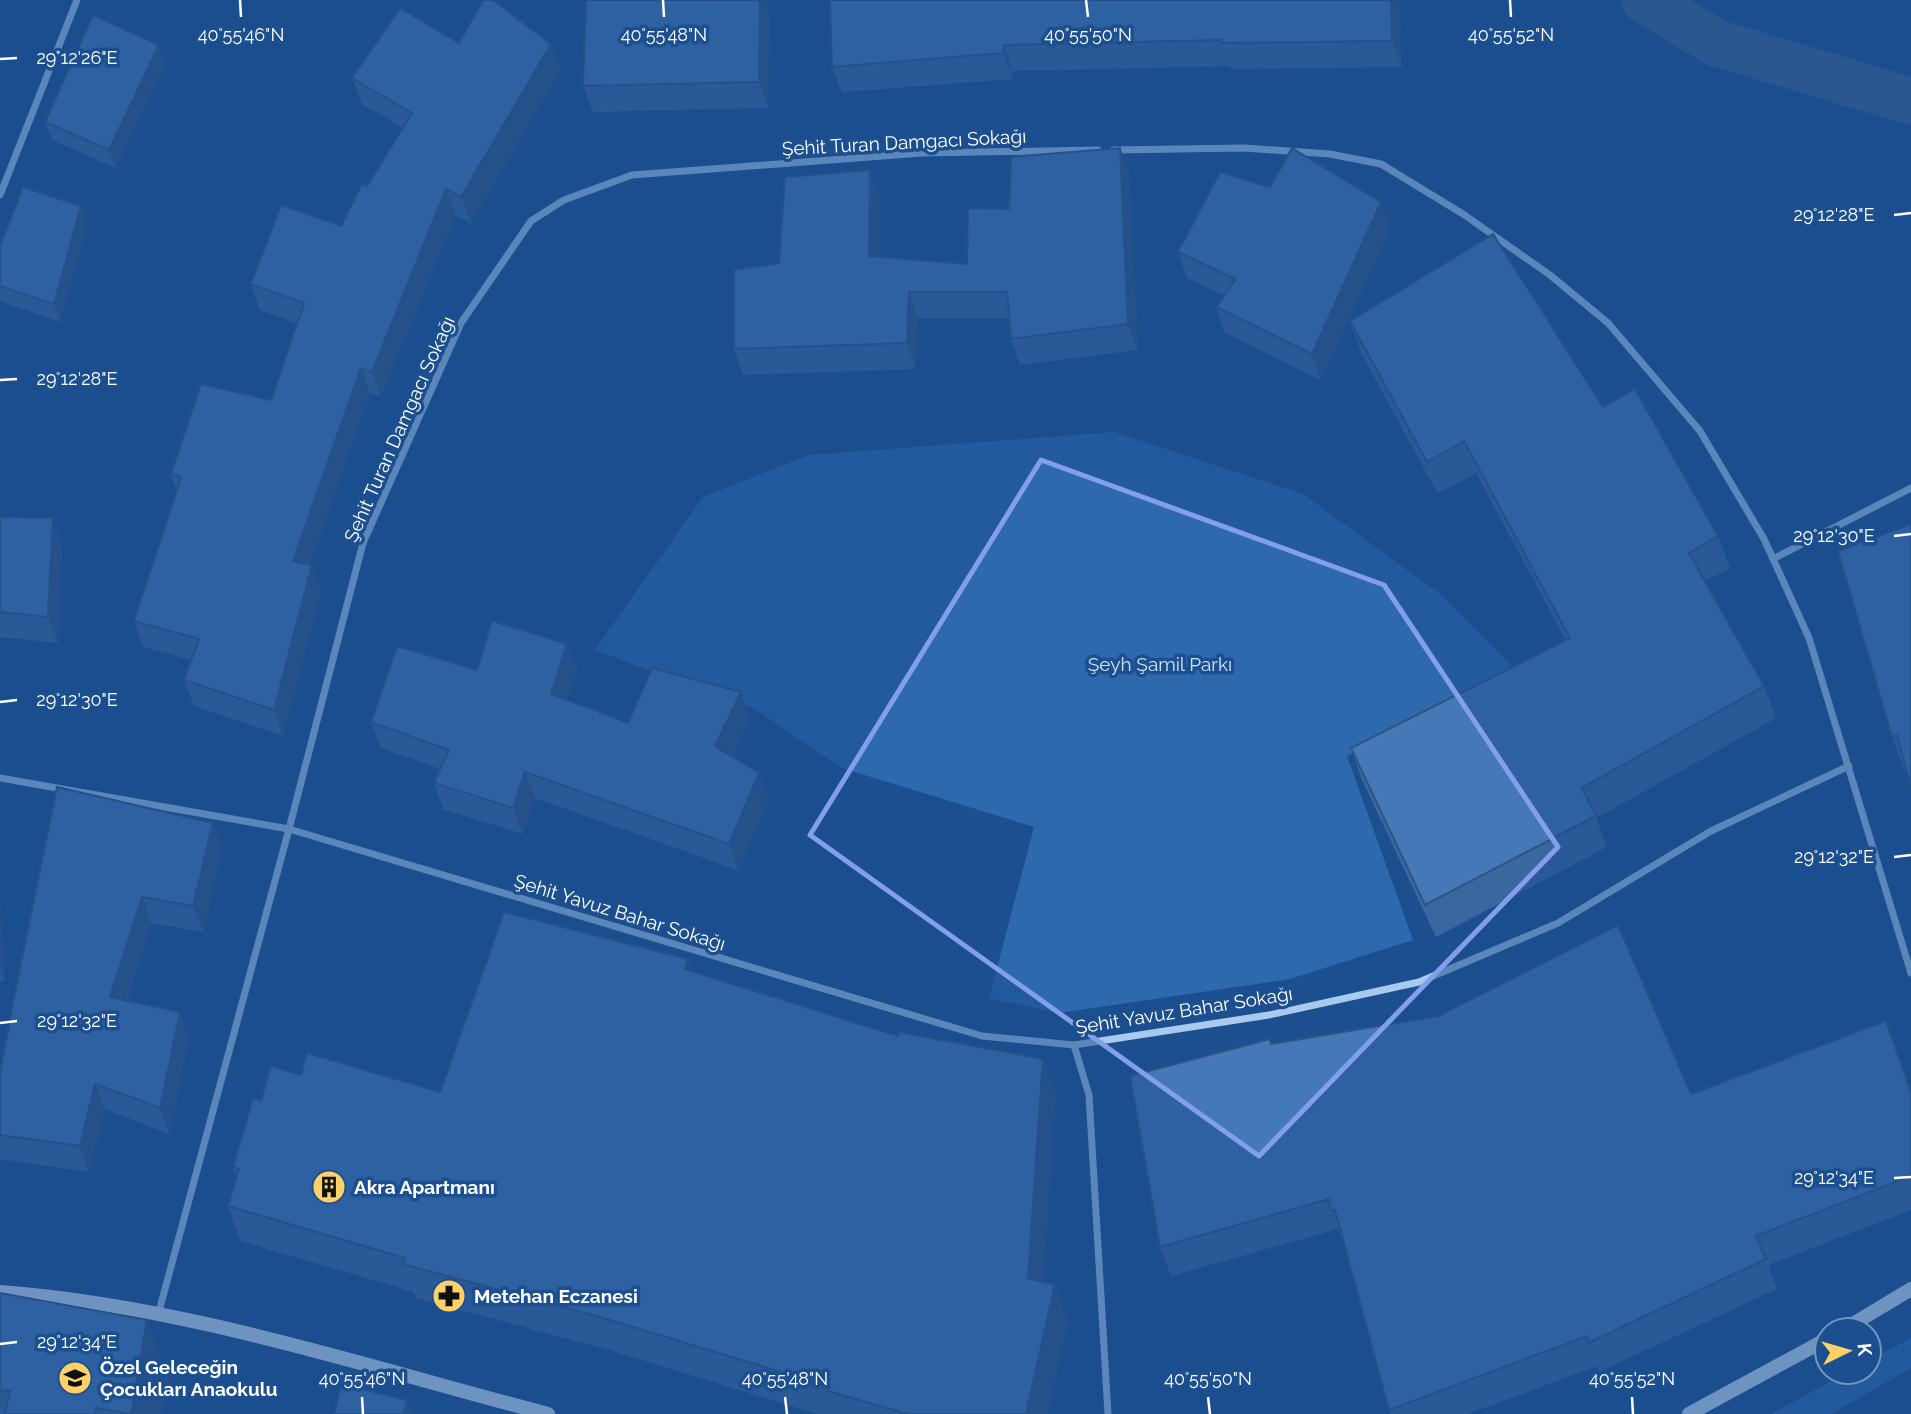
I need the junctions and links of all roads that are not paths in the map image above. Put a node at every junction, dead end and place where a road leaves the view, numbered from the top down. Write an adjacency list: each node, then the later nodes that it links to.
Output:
1 (77, 0): 2 (street)
2 (0, 195)
3 (1911, 488): 4 (street)
4 (1773, 559): 5 (street, Şehit Turan Damgacı Sokağı); 7 (street, Şehit Turan Damgacı Sokağı)
5 (1849, 766): 8 (street, Şehit Turan Damgacı Sokağı); 9 (street, Şehit Yavuz Bahar Sokağı)
6 (0, 778): 7 (street, Şehit Yavuz Bahar Sokağı)
7 (289, 829): 9 (street, Şehit Yavuz Bahar Sokağı); 12 (street)
8 (1911, 973)
9 (1074, 1045): 16 (street)
10 (1911, 1289): 13 (street)
11 (0, 1293): 12 (street)
12 (158, 1315): 15 (street)
13 (1866, 1316)
14 (1813, 1347): 17 (street)
15 (548, 1414)
16 (1108, 1414)
17 (1689, 1414)

